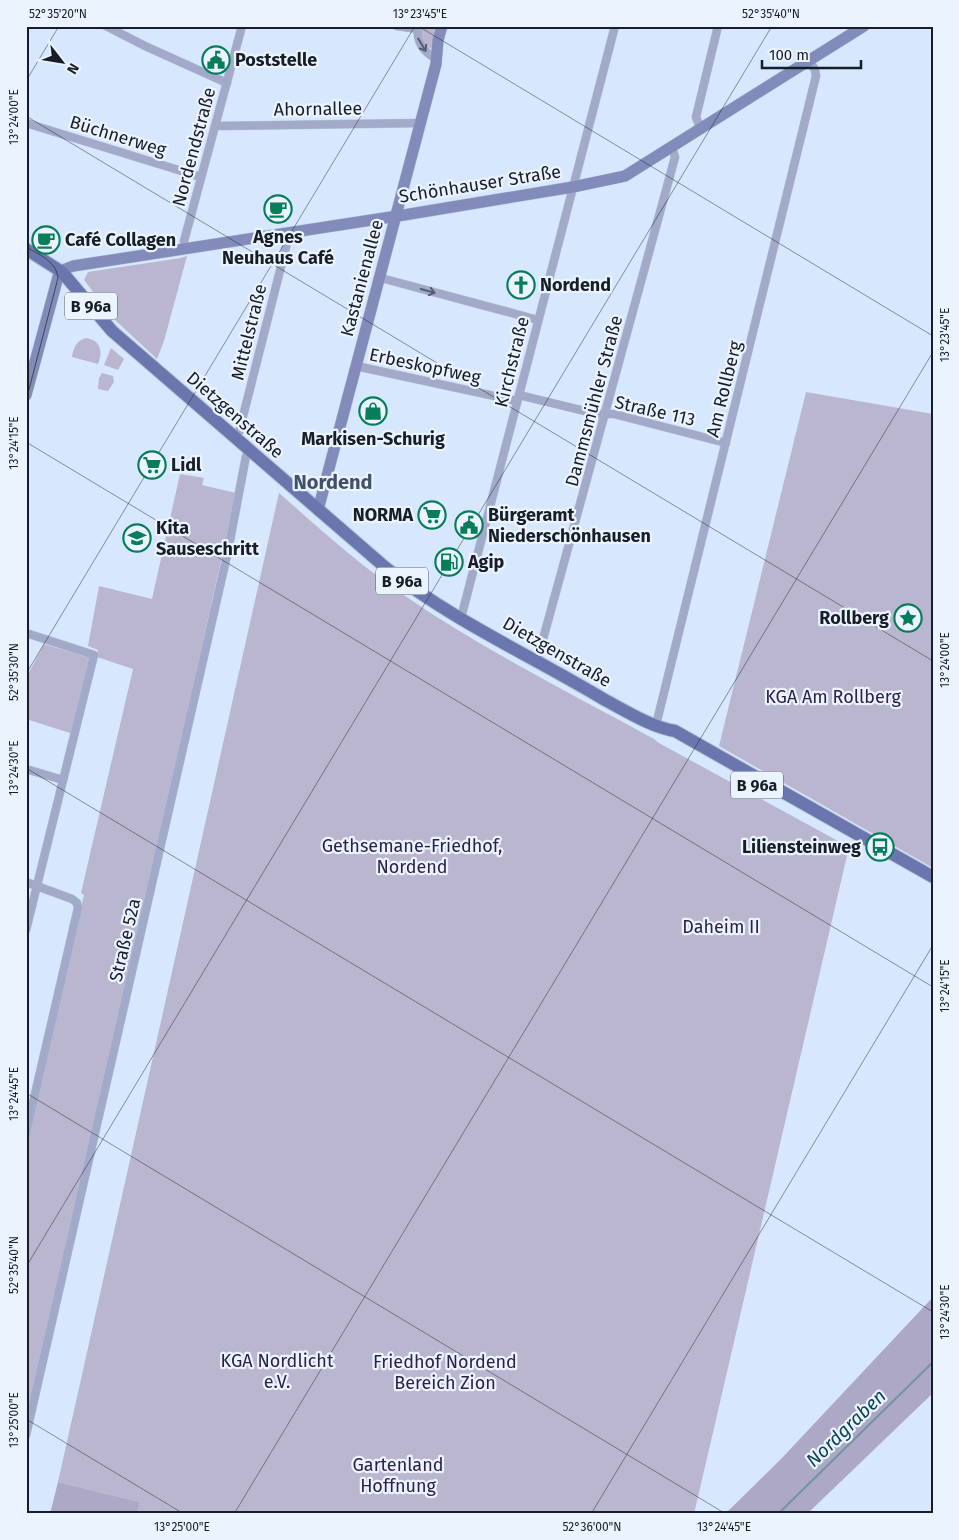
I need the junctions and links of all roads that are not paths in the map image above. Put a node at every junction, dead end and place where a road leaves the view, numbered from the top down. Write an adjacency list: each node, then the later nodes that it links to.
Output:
1 (106, 26): 11 (street)
2 (242, 26): 11 (street, Nordendstraße)
3 (397, 26): 8 (street)
4 (442, 26): 9 (street, Kastanienallee)
5 (615, 26): 18 (street, Kirchstraße)
6 (718, 26): 15 (street)
7 (864, 26): 10 (street, Schönhauser Straße)
8 (418, 28): 9 (street, one-way to 9)
9 (437, 59): 13 (street, Kastanienallee)
10 (809, 60): 15 (street, Schönhauser Straße); 31 (street, Am Rollberg)
11 (227, 82): 14 (street, Nordendstraße)
12 (26, 123): 17 (street, Büchnerweg)
13 (421, 123): 14 (street, Ahornallee); 19 (street, Kastanienallee)
14 (215, 126): 17 (street, Nordendstraße)
15 (701, 130): 16 (street, Schönhauser Straße)
16 (672, 148): 18 (street, Schönhauser Straße); 29 (street, Dammsmühler Straße)
17 (201, 177): 21 (street, Nordendstraße)
18 (573, 187): 19 (street, Schönhauser Straße); 25 (street, Kirchstraße)
19 (396, 216): 20 (street, Schönhauser Straße); 24 (street, Kastanienallee)
20 (288, 232): 21 (street, Schönhauser Straße); 30 (street, Mittelstraße)
21 (185, 248): 23 (street, Schönhauser Straße)
22 (26, 249): 23 (main road, Dietzgenstraße / B 96a)
23 (62, 272): 27 (street); 30 (main road, Dietzgenstraße / B 96a)
24 (381, 278): 25 (street, one-way to 25); 26 (street, Kastanienallee)
25 (538, 320): 28 (street, Kirchstraße)
26 (356, 366): 28 (street, Erbeskopfweg); 33 (street, Kastanienallee)
27 (27, 388)
28 (518, 398): 29 (street, Straße 113); 34 (street, Kirchstraße)
29 (606, 414): 31 (street, Straße 113); 36 (street, Dammsmühler Straße)
30 (235, 437): 32 (main road, Dietzgenstraße / B 96a)
31 (726, 443): 37 (street, Am Rollberg)
32 (250, 451): 33 (main road, Dietzgenstraße / B 96a); 47 (street, Straße 52a)
33 (318, 510): 34 (main road, Dietzgenstraße / B 96a)
34 (461, 618): 36 (main road, Dietzgenstraße / B 96a)
35 (26, 633): 39 (street)
36 (537, 661): 37 (main road, Dietzgenstraße / B 96a)
37 (661, 727): 40 (main road, Dietzgenstraße / B 96a)
38 (26, 769): 39 (street)
39 (63, 780): 43 (street)
40 (851, 835): 41 (main road, Dietzgenstraße / B 96a); 44 (main road, Dietzgenstraße / B 96a)
41 (933, 877)
42 (26, 882): 43 (street)
43 (36, 885): 45 (street); 46 (street)
44 (933, 886)
45 (26, 930)
46 (26, 1133)
47 (26, 1435)

